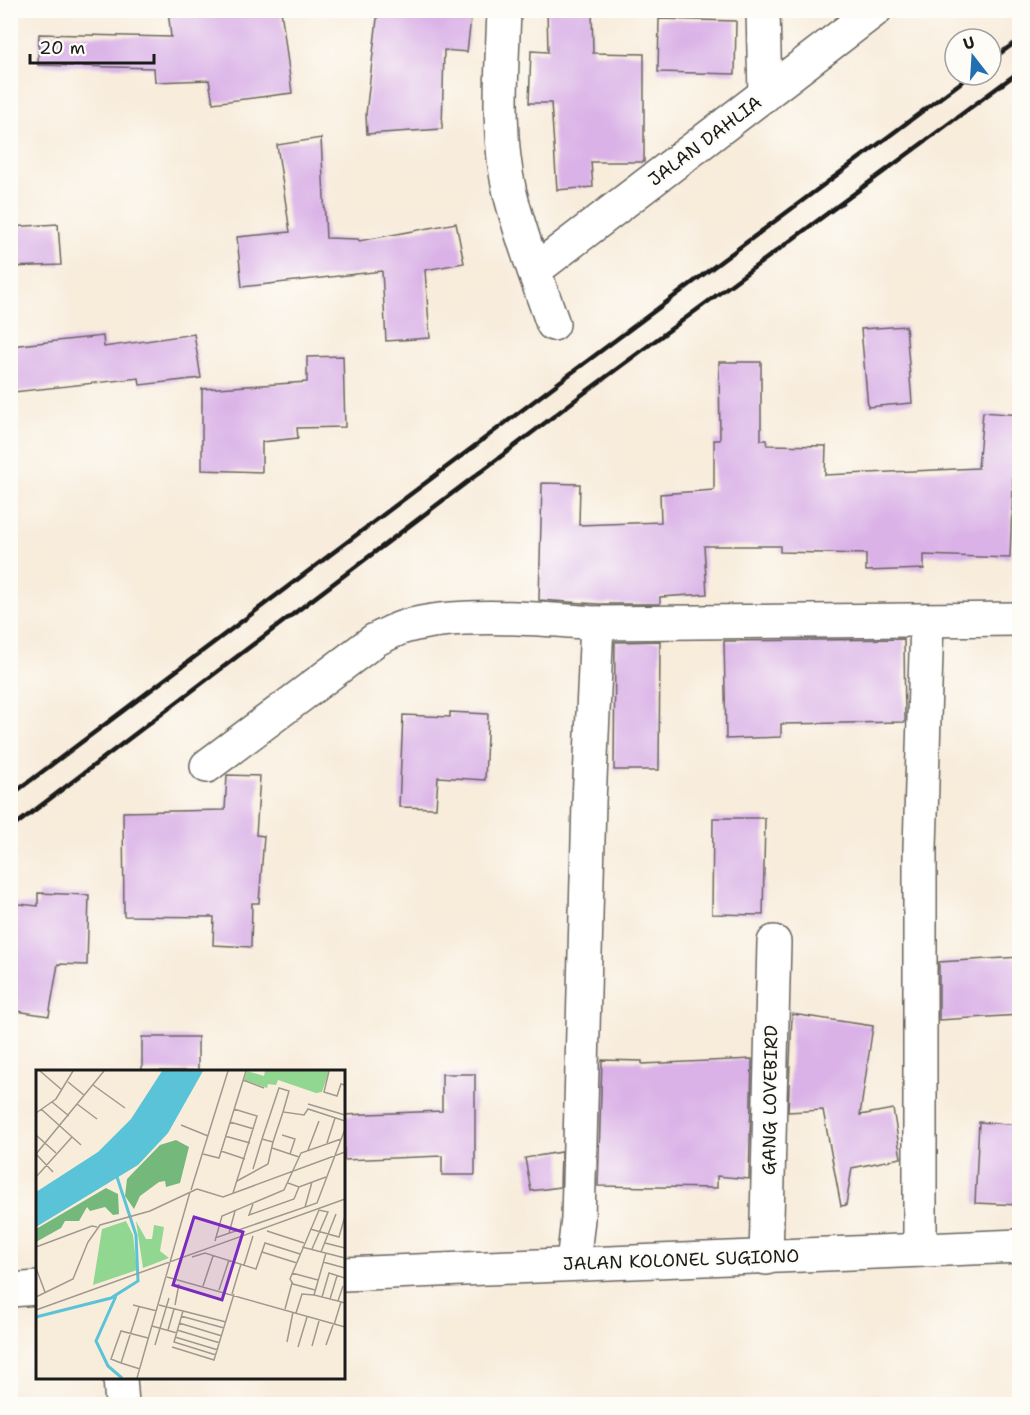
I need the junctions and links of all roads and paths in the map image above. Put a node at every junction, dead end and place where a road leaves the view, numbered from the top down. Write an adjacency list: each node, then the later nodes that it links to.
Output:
1 (504, 10): 5 (street)
2 (763, 10): 4 (street)
3 (875, 10): 4 (street, JALAN DAHLIA)
4 (765, 95): 5 (street, JALAN DAHLIA)
5 (535, 270): 6 (street)
6 (553, 324)
7 (1020, 619): 8 (street)
8 (927, 621): 9 (street); 13 (street)
9 (597, 623): 10 (street); 15 (street)
10 (207, 766)
11 (774, 942): 14 (street, GANG LOVEBIRD)
12 (1020, 1246): 13 (street, JALAN KOLONEL SUGIONO)
13 (920, 1250): 14 (street, JALAN KOLONEL SUGIONO)
14 (766, 1258): 15 (street, JALAN KOLONEL SUGIONO)
15 (573, 1263): 16 (street, JALAN KOLONEL SUGIONO)
16 (345, 1274)
17 (36, 1288): 18 (street)
18 (10, 1290)
19 (120, 1379): 20 (street)
20 (122, 1404)

